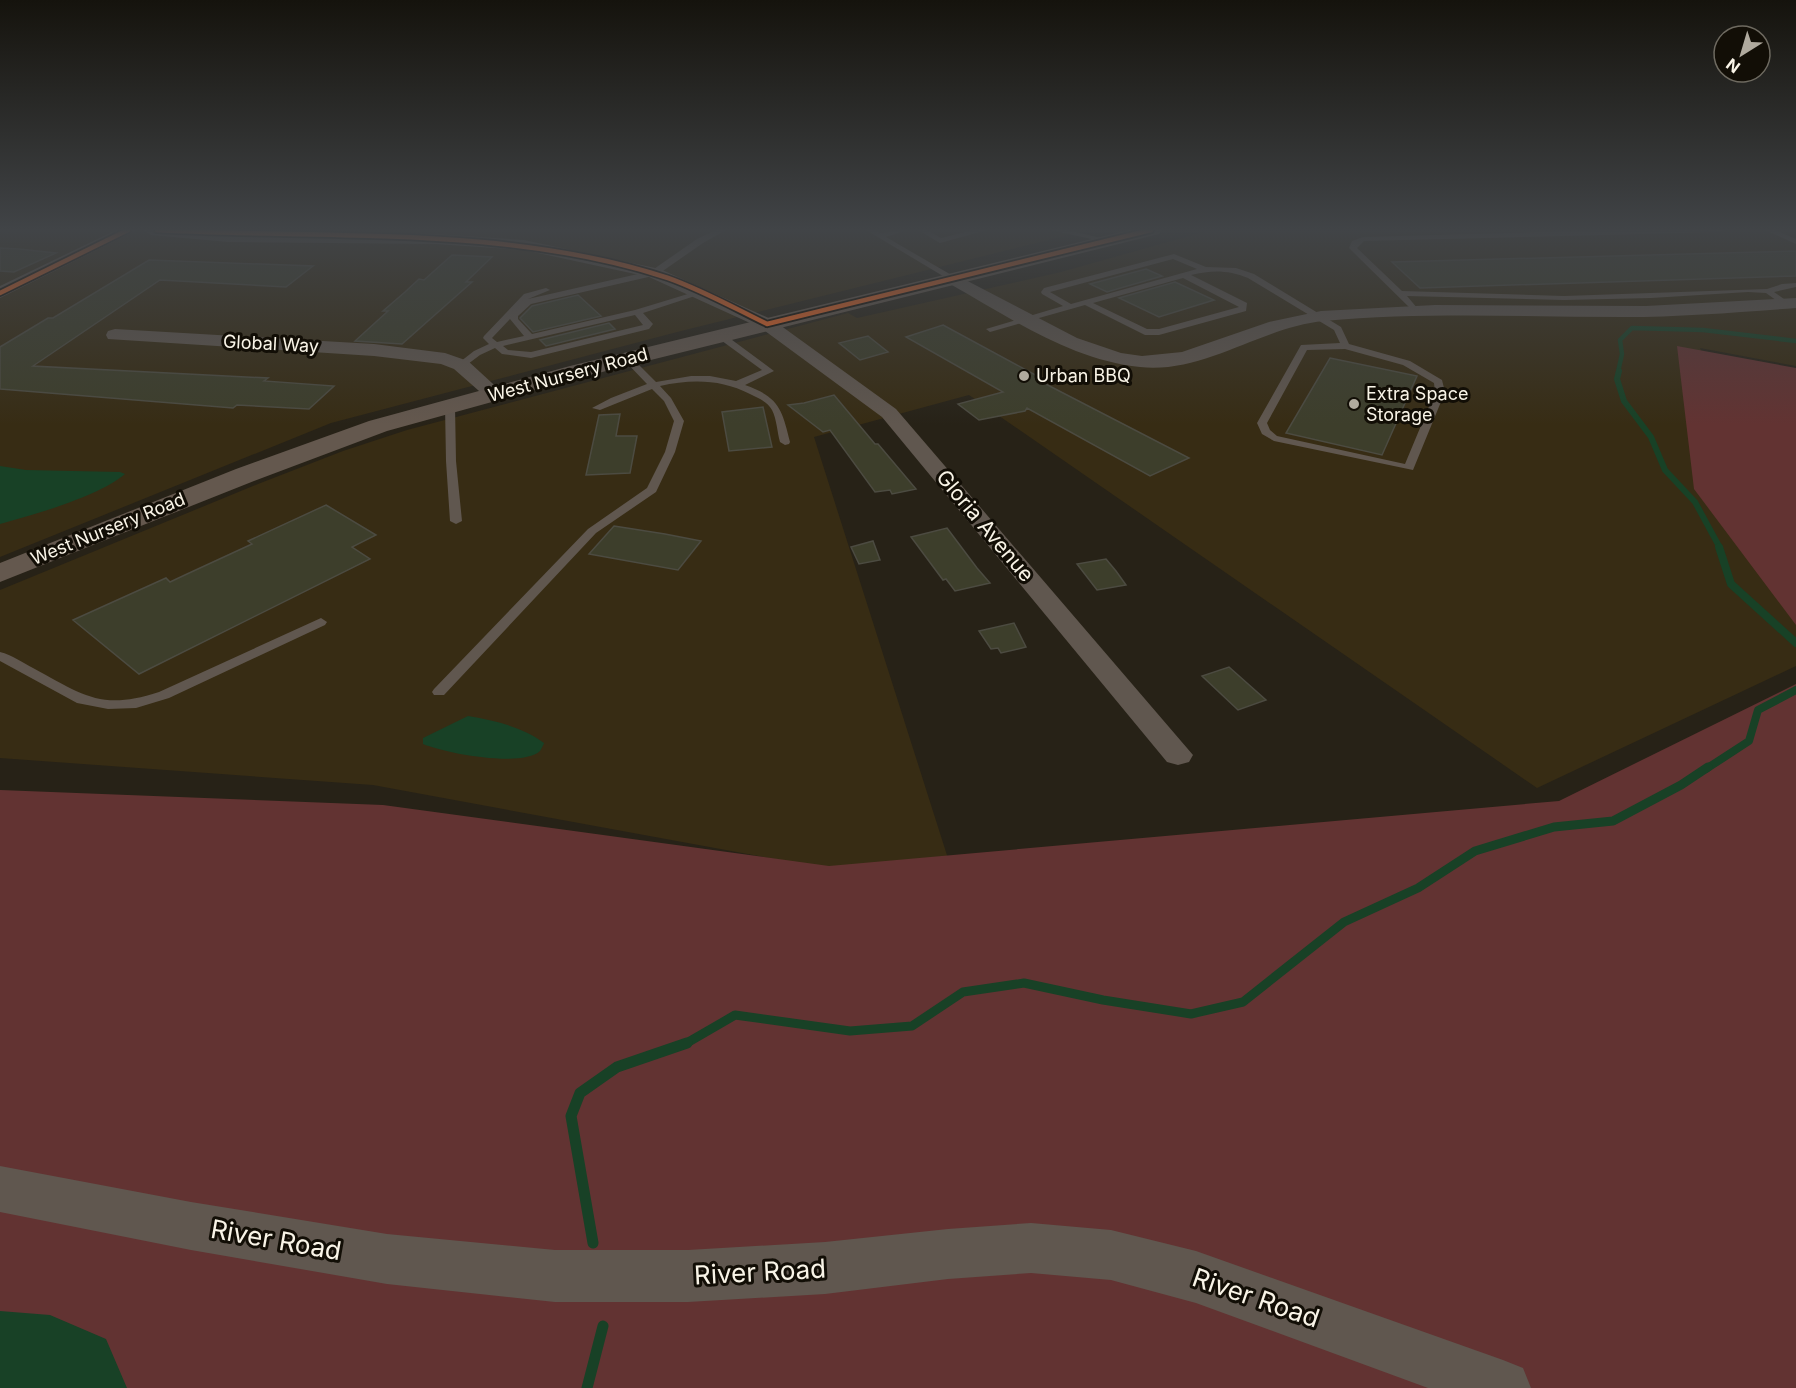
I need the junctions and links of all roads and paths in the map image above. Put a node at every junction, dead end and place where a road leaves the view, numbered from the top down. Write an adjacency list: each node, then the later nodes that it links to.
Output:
1 (531, 295): 27 (lane)
2 (553, 295): 26 (lane)
3 (690, 295): 19 (lane)
4 (704, 295): 22 (street, Gloria Avenue)
5 (893, 295): 22 (main road, West Nursery Road)
6 (984, 295): 21 (street)
7 (1050, 295): 17 (lane)
8 (1110, 295): 15 (lane)
9 (1224, 295): 15 (lane)
10 (1282, 295): 20 (lane)
11 (1402, 295): 18 (lane)
12 (1458, 295): 13 (lane)
13 (1671, 295)
14 (1775, 295): 16 (lane)
15 (1085, 302): 17 (lane)
16 (1791, 304): 18 (street)
17 (1069, 306): 21 (lane)
18 (1414, 309): 20 (street)
19 (637, 312): 26 (lane); 27 (lane)
20 (1317, 316): 21 (street); 28 (lane)
21 (1027, 318): 23 (lane)
22 (767, 324): 25 (main road, West Nursery Road); 43 (street, Gloria Avenue)
23 (990, 329)
24 (115, 335): 29 (street, Global Way)
25 (721, 336): 30 (main road, West Nursery Road); 32 (lane)
26 (530, 337): 27 (lane)
27 (495, 345): 31 (lane)
28 (1345, 345): 28 (lane)
29 (427, 357): 31 (street, Global Way); 35 (street)
30 (628, 359): 33 (lane); 34 (main road, West Nursery Road)
31 (462, 365): 34 (street, Global Way)
32 (738, 384): 33 (lane); 37 (lane)
33 (654, 385): 36 (lane); 42 (lane)
34 (494, 394): 35 (main road, West Nursery Road)
35 (460, 403): 38 (lane); 39 (main road, West Nursery Road)
36 (597, 408)
37 (785, 442)
38 (456, 521)
39 (0, 573)
40 (321, 622): 41 (lane)
41 (0, 656)
42 (439, 692)
43 (1178, 755)
44 (0, 1189): 45 (street, River Road)
45 (1503, 1388)

